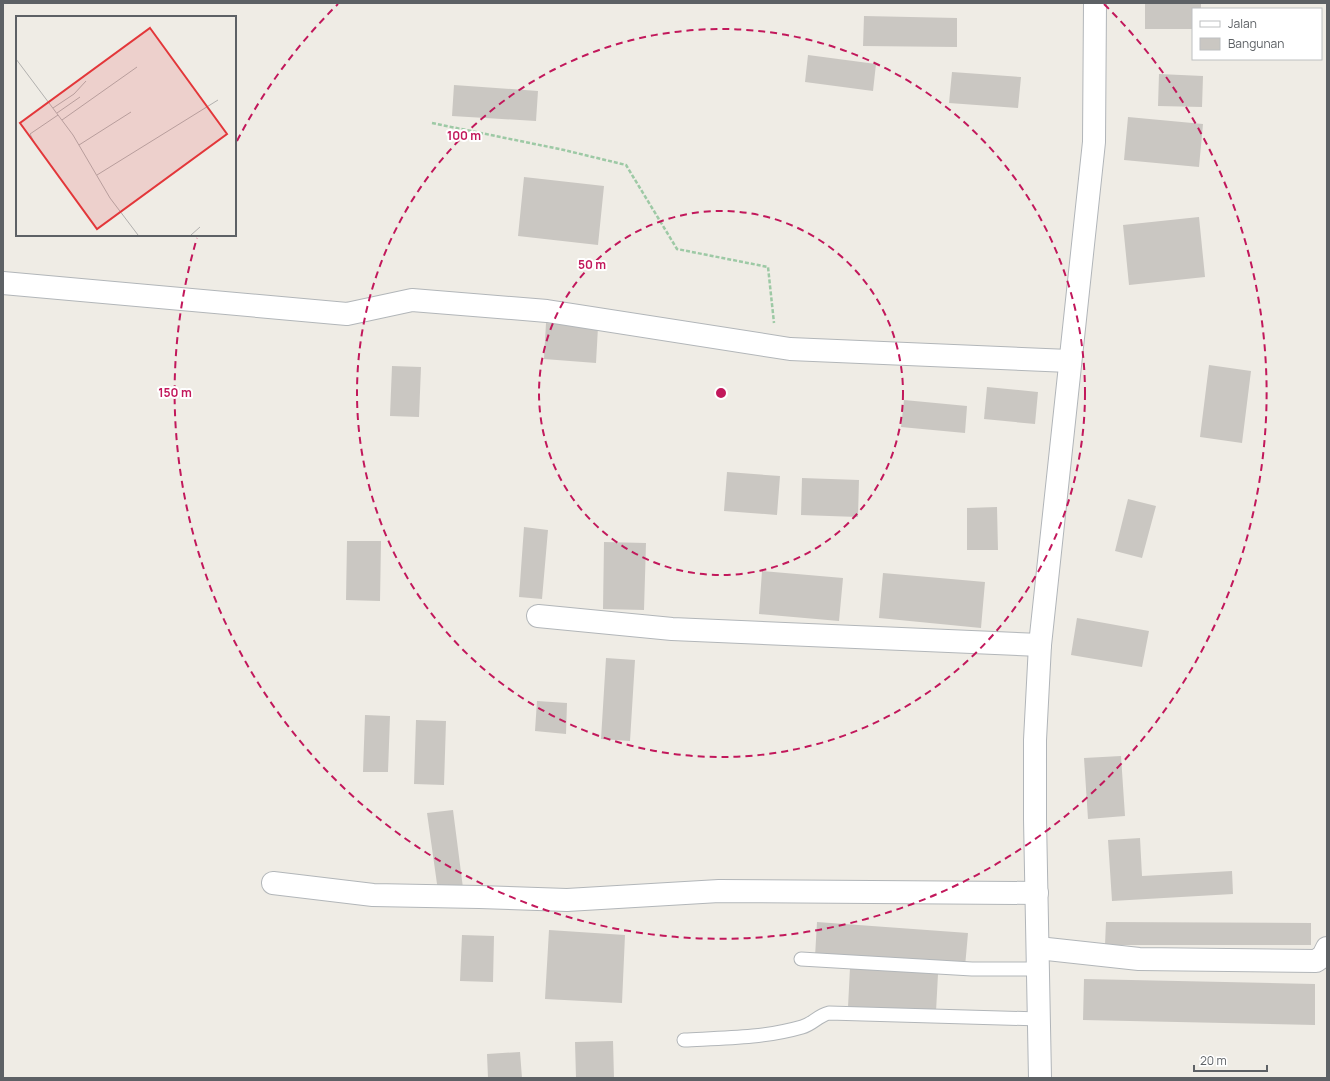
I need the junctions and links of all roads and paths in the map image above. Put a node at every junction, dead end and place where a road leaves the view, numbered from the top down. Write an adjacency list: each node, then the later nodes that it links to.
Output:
1 (1095, 3): 5 (street)
2 (432, 123): 4 (path)
3 (3, 283): 4 (street)
4 (790, 349): 5 (street)
5 (1069, 361): 7 (street)
6 (538, 616): 7 (street)
7 (1040, 645): 9 (street)
8 (273, 883): 9 (street)
9 (1037, 893): 11 (street)
10 (1327, 948): 11 (street)
11 (1038, 958): 12 (lane); 13 (street)
12 (801, 959)
13 (1039, 1019): 14 (lane); 15 (street)
14 (684, 1040)
15 (1040, 1078)

